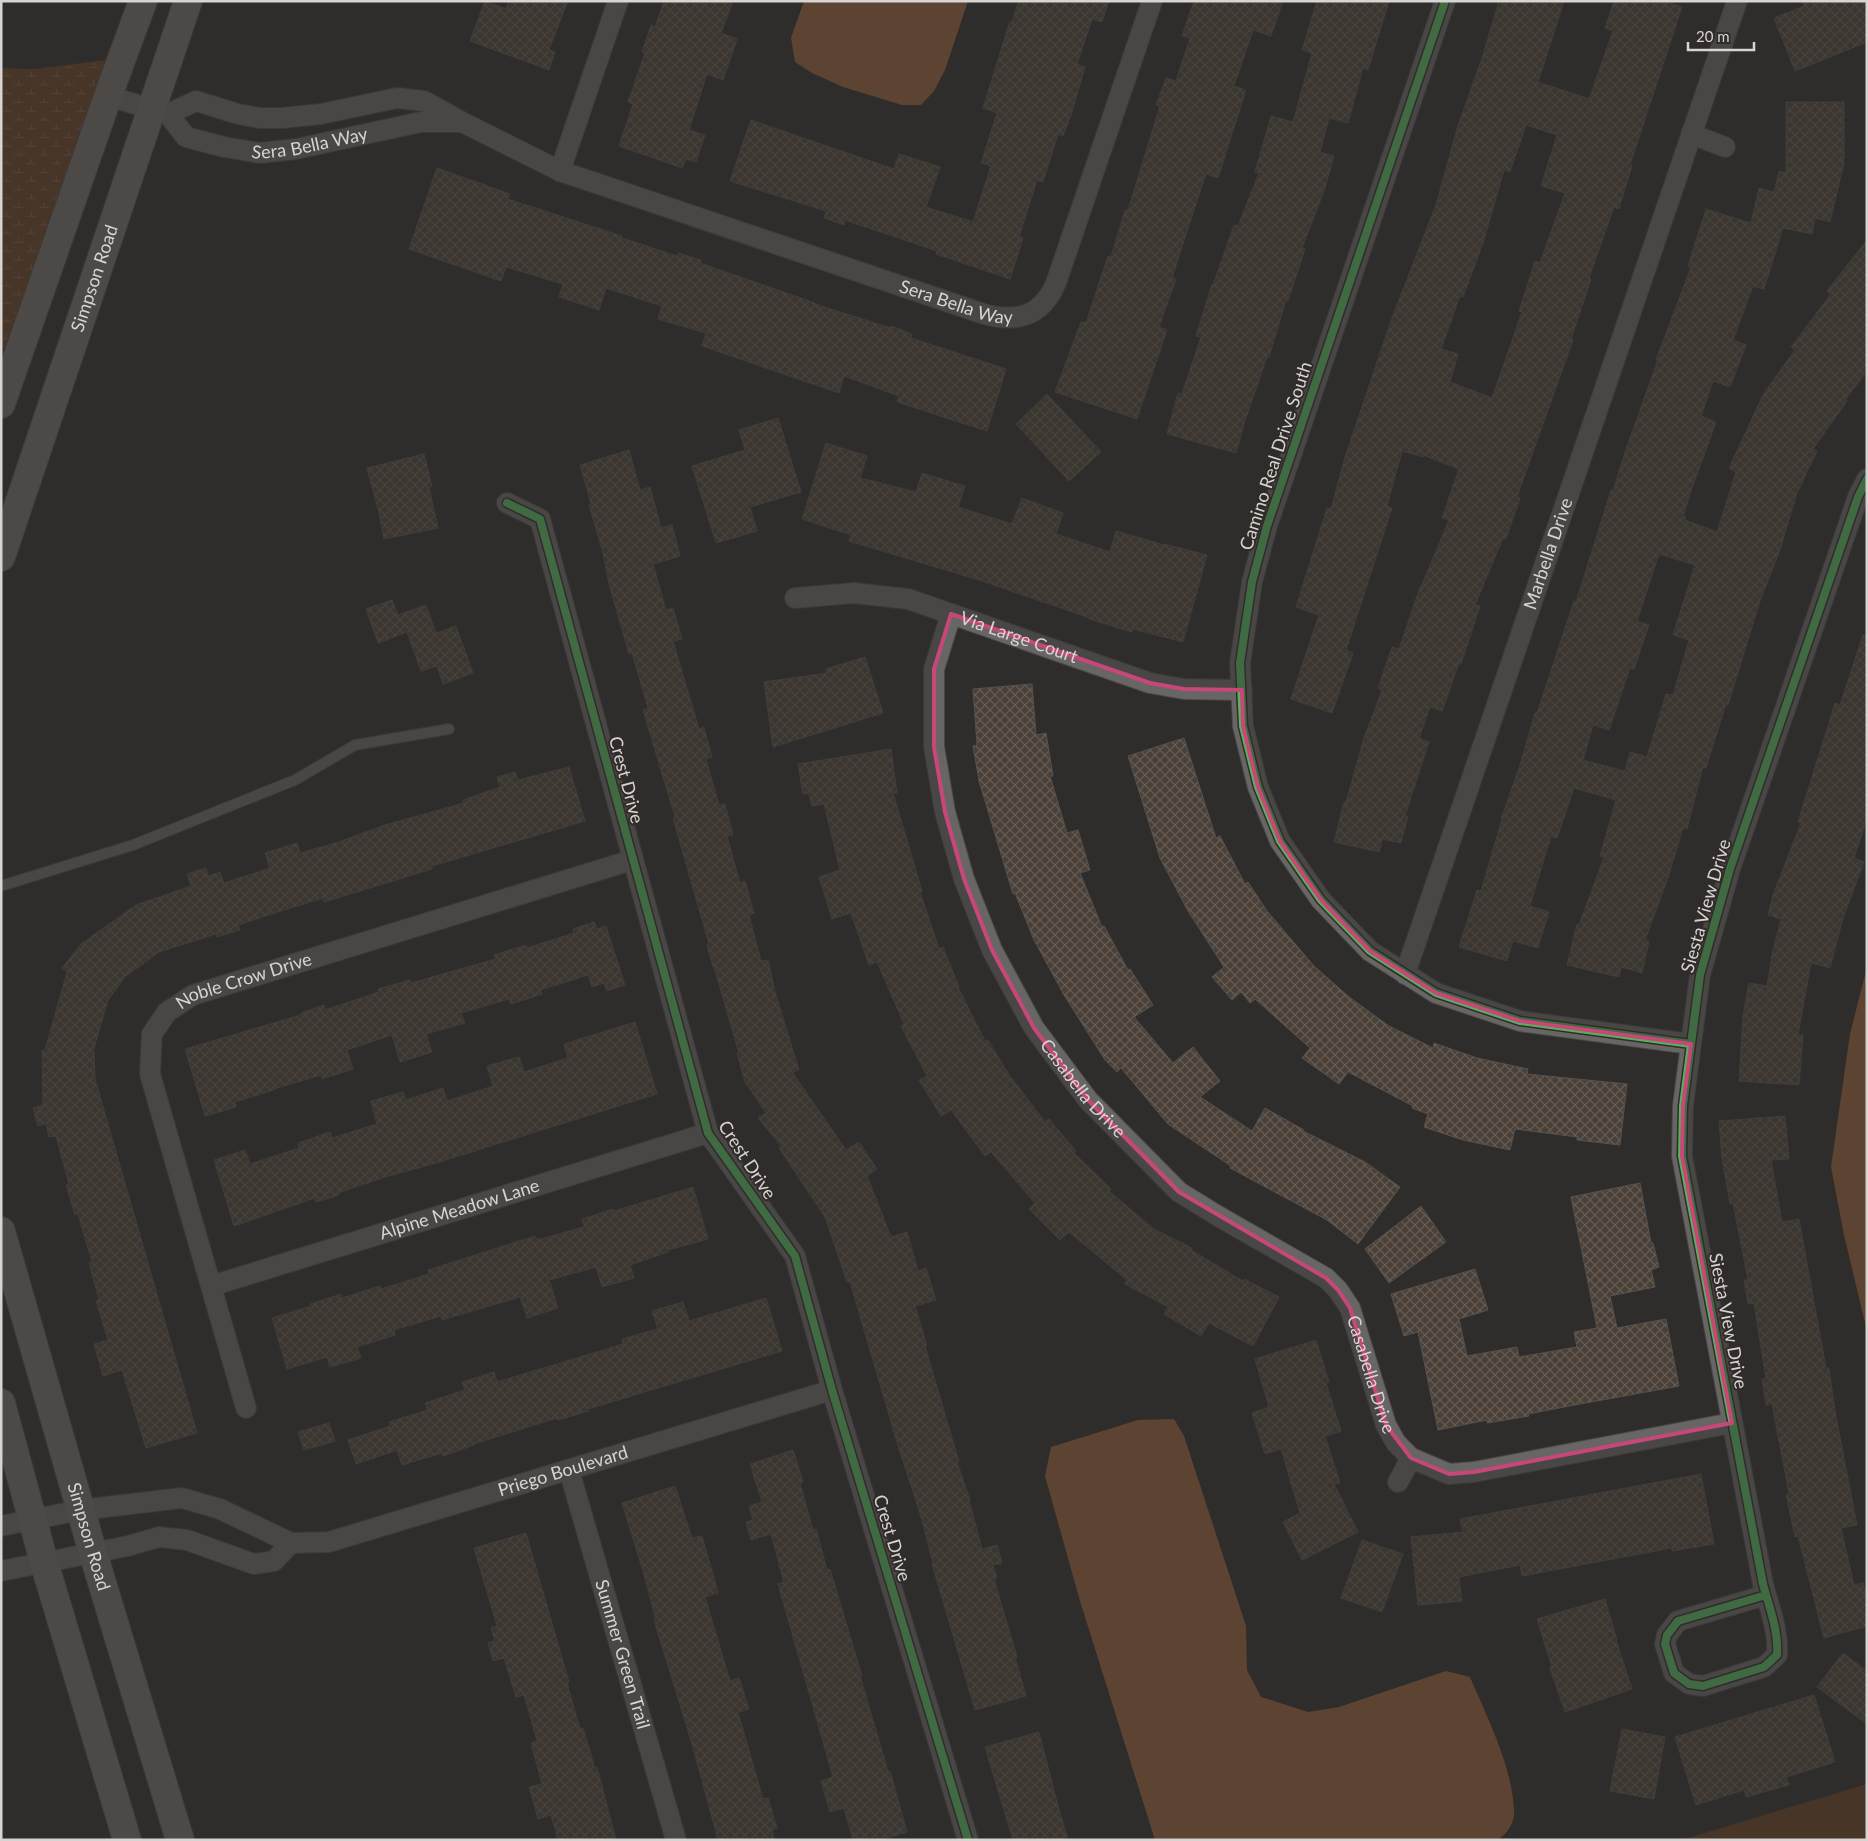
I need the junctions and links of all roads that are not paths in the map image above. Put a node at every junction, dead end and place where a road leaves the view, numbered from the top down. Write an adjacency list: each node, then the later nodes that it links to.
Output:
1 (143, 1): 7 (main road)
2 (188, 1): 8 (main road, Simpson Road)
3 (618, 1): 12 (street)
4 (1152, 1): 12 (street, Sera Bella Way)
5 (1445, 1): 19 (street, Camino Real Drive South)
6 (1737, 1): 10 (street, Marbella Drive)
7 (108, 96): 8 (street); 13 (main road)
8 (160, 111): 9 (street, Sera Bella Way); 9 (street, Sera Bella Way); 16 (main road, Simpson Road)
9 (462, 122): 12 (street, Sera Bella Way)
10 (1692, 134): 11 (street); 23 (street, Marbella Drive)
11 (1725, 146)
12 (560, 171)
13 (1, 404)
14 (1867, 479): 24 (street, Siesta View Drive)
15 (508, 503): 21 (street, Crest Drive)
16 (1, 557)
17 (795, 598): 18 (street, Via Large Court)
18 (951, 614): 19 (street, Via Large Court); 32 (street, Casabella Drive)
19 (1242, 690): 23 (street, Camino Real Drive South)
20 (449, 728): 22 (lane)
21 (632, 860): 25 (street, Crest Drive); 27 (street, Noble Crow Drive)
22 (1, 886)
23 (1406, 974): 24 (street, Camino Real Drive South)
24 (1691, 1044): 31 (street, Siesta View Drive)
25 (708, 1133): 27 (street, Alpine Meadow Lane); 28 (street, Crest Drive)
26 (1, 1231): 35 (main road, Simpson Road)
27 (211, 1286): 30 (street, Noble Crow Drive)
28 (832, 1390): 33 (street, Priego Boulevard); 46 (street, Crest Drive)
29 (1, 1402): 36 (main road)
30 (246, 1408)
31 (1732, 1423): 32 (street, Casabella Drive); 42 (street, Siesta View Drive)
32 (1411, 1458): 34 (street)
33 (569, 1470): 38 (street, Priego Boulevard); 45 (street, Summer Green Trail)
34 (1398, 1482)
35 (80, 1510): 36 (street, Priego Boulevard); 38 (street, Priego Boulevard); 39 (main road, Simpson Road)
36 (32, 1520): 37 (street, Priego Boulevard); 40 (main road)
37 (1, 1526)
38 (291, 1543): 39 (street)
39 (93, 1553): 40 (street); 44 (main road, Simpson Road)
40 (44, 1562): 41 (street); 43 (main road)
41 (1, 1571)
42 (1766, 1594): 42 (street, Siesta View Drive)
43 (127, 1840)
44 (180, 1840)
45 (676, 1840)
46 (968, 1840)

